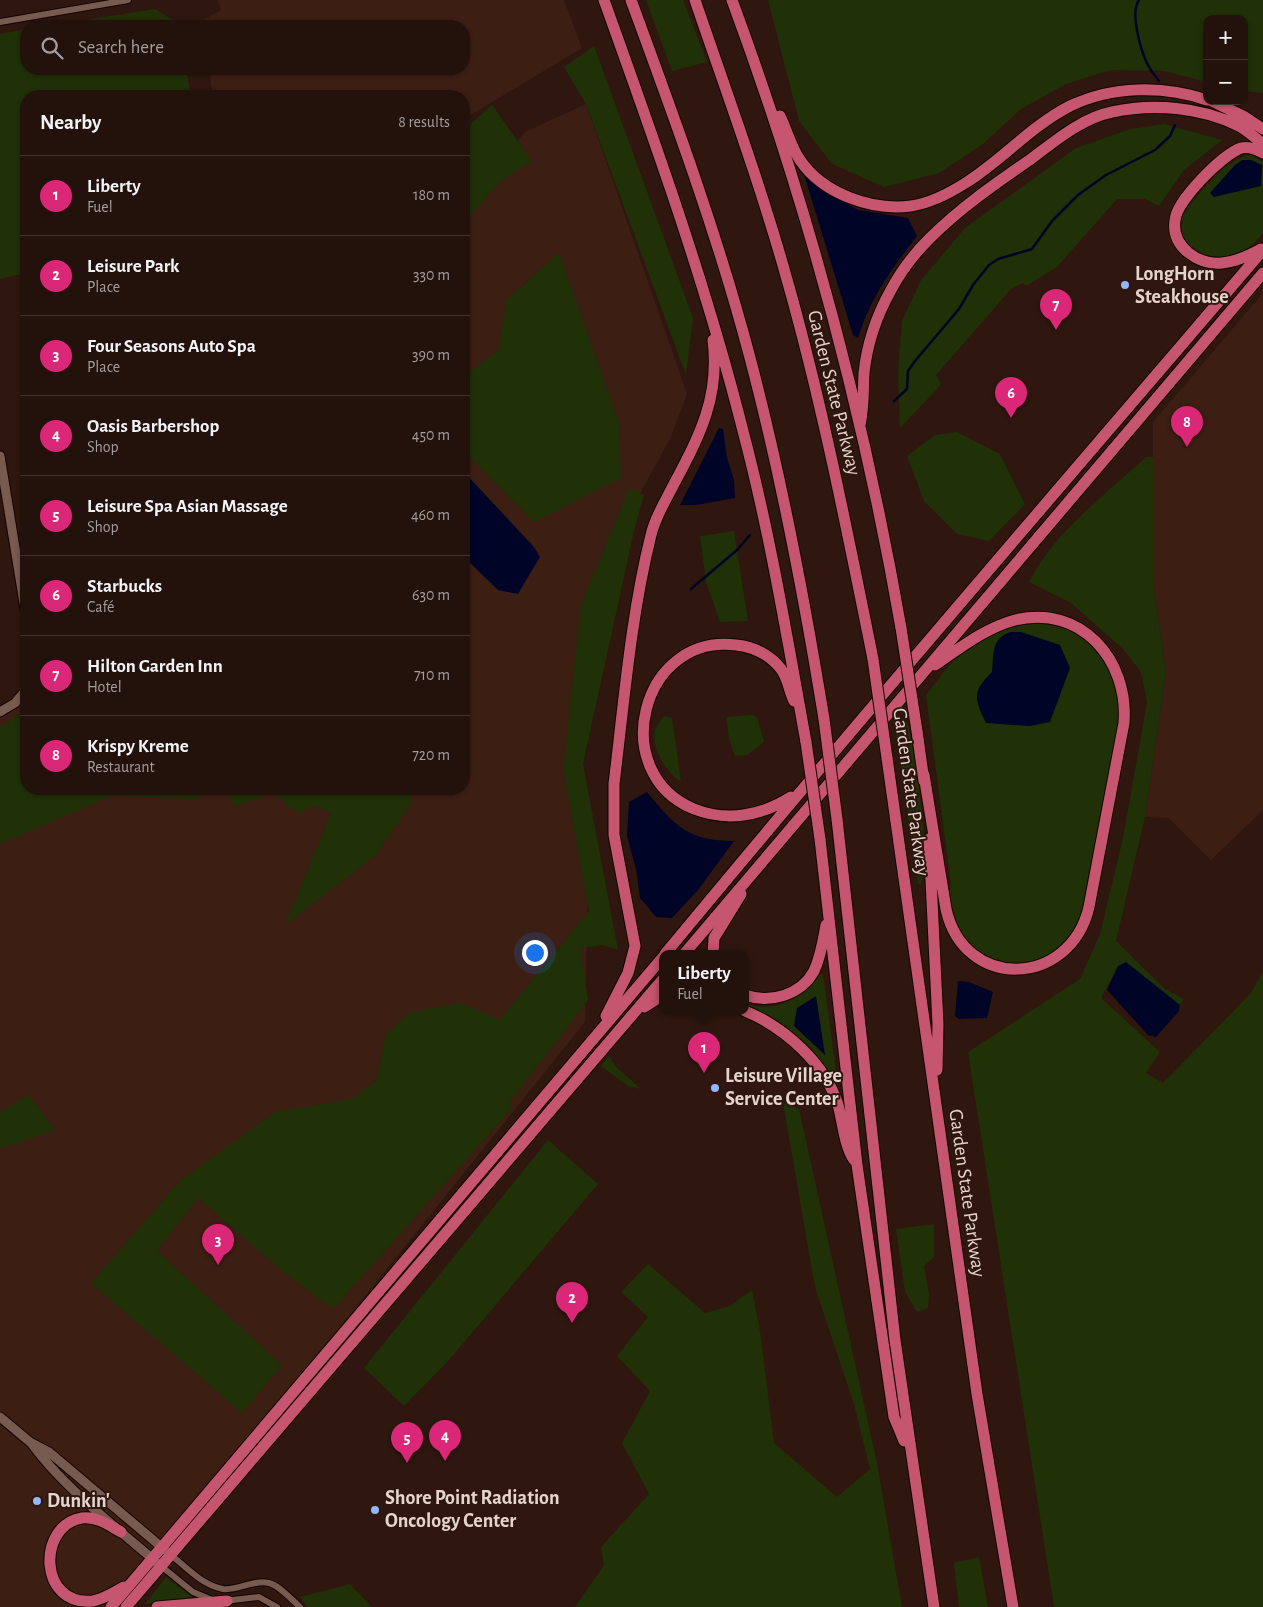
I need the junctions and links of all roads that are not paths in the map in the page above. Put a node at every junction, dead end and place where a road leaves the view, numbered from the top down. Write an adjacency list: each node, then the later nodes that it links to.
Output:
1 (128, 0): 6 (street)
2 (604, 0): 17 (highway)
3 (631, 0): 43 (highway, bridge)
4 (695, 0): 39 (highway, Garden State Parkway, bridge)
5 (732, 0): 7 (highway)
6 (0, 22)
7 (751, 50): 8 (highway); 18 (highway)
8 (1203, 99)
9 (1220, 105): 10 (highway)
10 (1246, 117): 11 (highway); 12 (highway)
11 (1263, 118)
12 (1263, 129)
13 (1263, 144): 18 (highway)
14 (1263, 153): 15 (highway)
15 (1263, 249): 26 (highway)
16 (1263, 273): 21 (highway)
17 (708, 303): 24 (highway); 38 (highway)
18 (859, 427): 25 (highway, bridge)
19 (0, 456): 20 (street)
20 (20, 578)
21 (924, 673): 25 (highway); 27 (highway)
22 (20, 697): 23 (street)
23 (0, 712)
24 (801, 716): 26 (highway); 28 (highway, bridge)
25 (924, 775): 39 (highway)
26 (798, 793): 29 (highway)
27 (744, 883): 30 (highway); 31 (highway)
28 (828, 914): 34 (highway); 40 (highway)
29 (669, 950)
30 (687, 950)
31 (713, 950)
32 (659, 962): 38 (highway)
33 (659, 984): 37 (highway)
34 (749, 996)
35 (659, 998): 37 (highway)
36 (749, 1013): 40 (highway)
37 (629, 1018): 46 (highway)
38 (594, 1038): 45 (highway)
39 (936, 1102): 57 (highway, Garden State Parkway)
40 (857, 1165): 43 (highway)
41 (0, 1417): 42 (street)
42 (30, 1442): 44 (street); 45 (street)
43 (911, 1458): 56 (highway)
44 (121, 1532): 47 (street); 49 (highway)
45 (162, 1546): 46 (street); 47 (highway)
46 (171, 1555): 48 (highway); 55 (street)
47 (152, 1558): 48 (street); 49 (highway)
48 (161, 1566): 50 (street); 52 (highway)
49 (130, 1584): 51 (highway)
50 (226, 1601): 53 (highway); 54 (street)
51 (111, 1607)
52 (126, 1607)
53 (157, 1607)
54 (277, 1607)
55 (300, 1607)
56 (934, 1607)
57 (1013, 1607)

